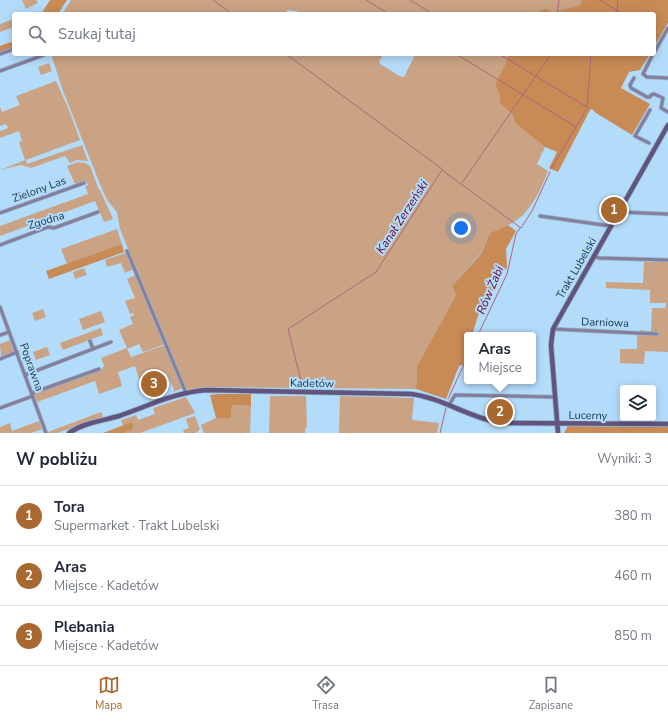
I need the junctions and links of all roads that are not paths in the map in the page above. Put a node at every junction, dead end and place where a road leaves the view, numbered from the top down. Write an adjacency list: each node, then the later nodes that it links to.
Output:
1 (668, 28): 2 (street)
2 (656, 49)
3 (12, 50): 4 (street)
4 (0, 54)
5 (41, 56): 7 (street)
6 (652, 56): 9 (street)
7 (0, 71)
8 (634, 78): 11 (street)
9 (668, 78)
10 (650, 110): 13 (street)
11 (668, 112)
12 (668, 125): 16 (street, Trakt Lubelski)
13 (649, 143)
14 (84, 182): 17 (street, Zielony Las)
15 (98, 212): 21 (street, Zgodna)
16 (618, 212): 18 (street); 20 (street, Trakt Lubelski)
17 (0, 213)
18 (668, 214)
19 (540, 216): 20 (street)
20 (610, 226): 23 (street, Trakt Lubelski)
21 (0, 245)
22 (127, 251): 37 (street)
23 (593, 256): 24 (street); 26 (street, Trakt Lubelski)
24 (668, 260)
25 (0, 307): 27 (street, Poprawna)
26 (552, 329): 28 (street, Darniowa); 39 (street, Trakt Lubelski)
27 (9, 332): 29 (street); 33 (street, Poprawna)
28 (657, 334)
29 (0, 335)
30 (90, 341): 32 (street)
31 (111, 342): 32 (street)
32 (93, 349): 36 (street)
33 (17, 352): 34 (street); 36 (street, Poprawna)
34 (0, 358)
35 (99, 369): 38 (street)
36 (25, 375): 38 (street, Poprawna)
37 (186, 393): 40 (street, Kadetów); 45 (street, Kadetów)
38 (32, 395): 41 (street); 44 (street, Poprawna)
39 (555, 397): 40 (street); 42 (street, Trakt Lubelski)
40 (449, 405): 42 (street, Kadetów)
41 (0, 408)
42 (556, 423): 43 (street, Lucerny); 46 (street, Trakt Lubelski)
43 (668, 424)
44 (46, 433)
45 (69, 433)
46 (558, 433)

